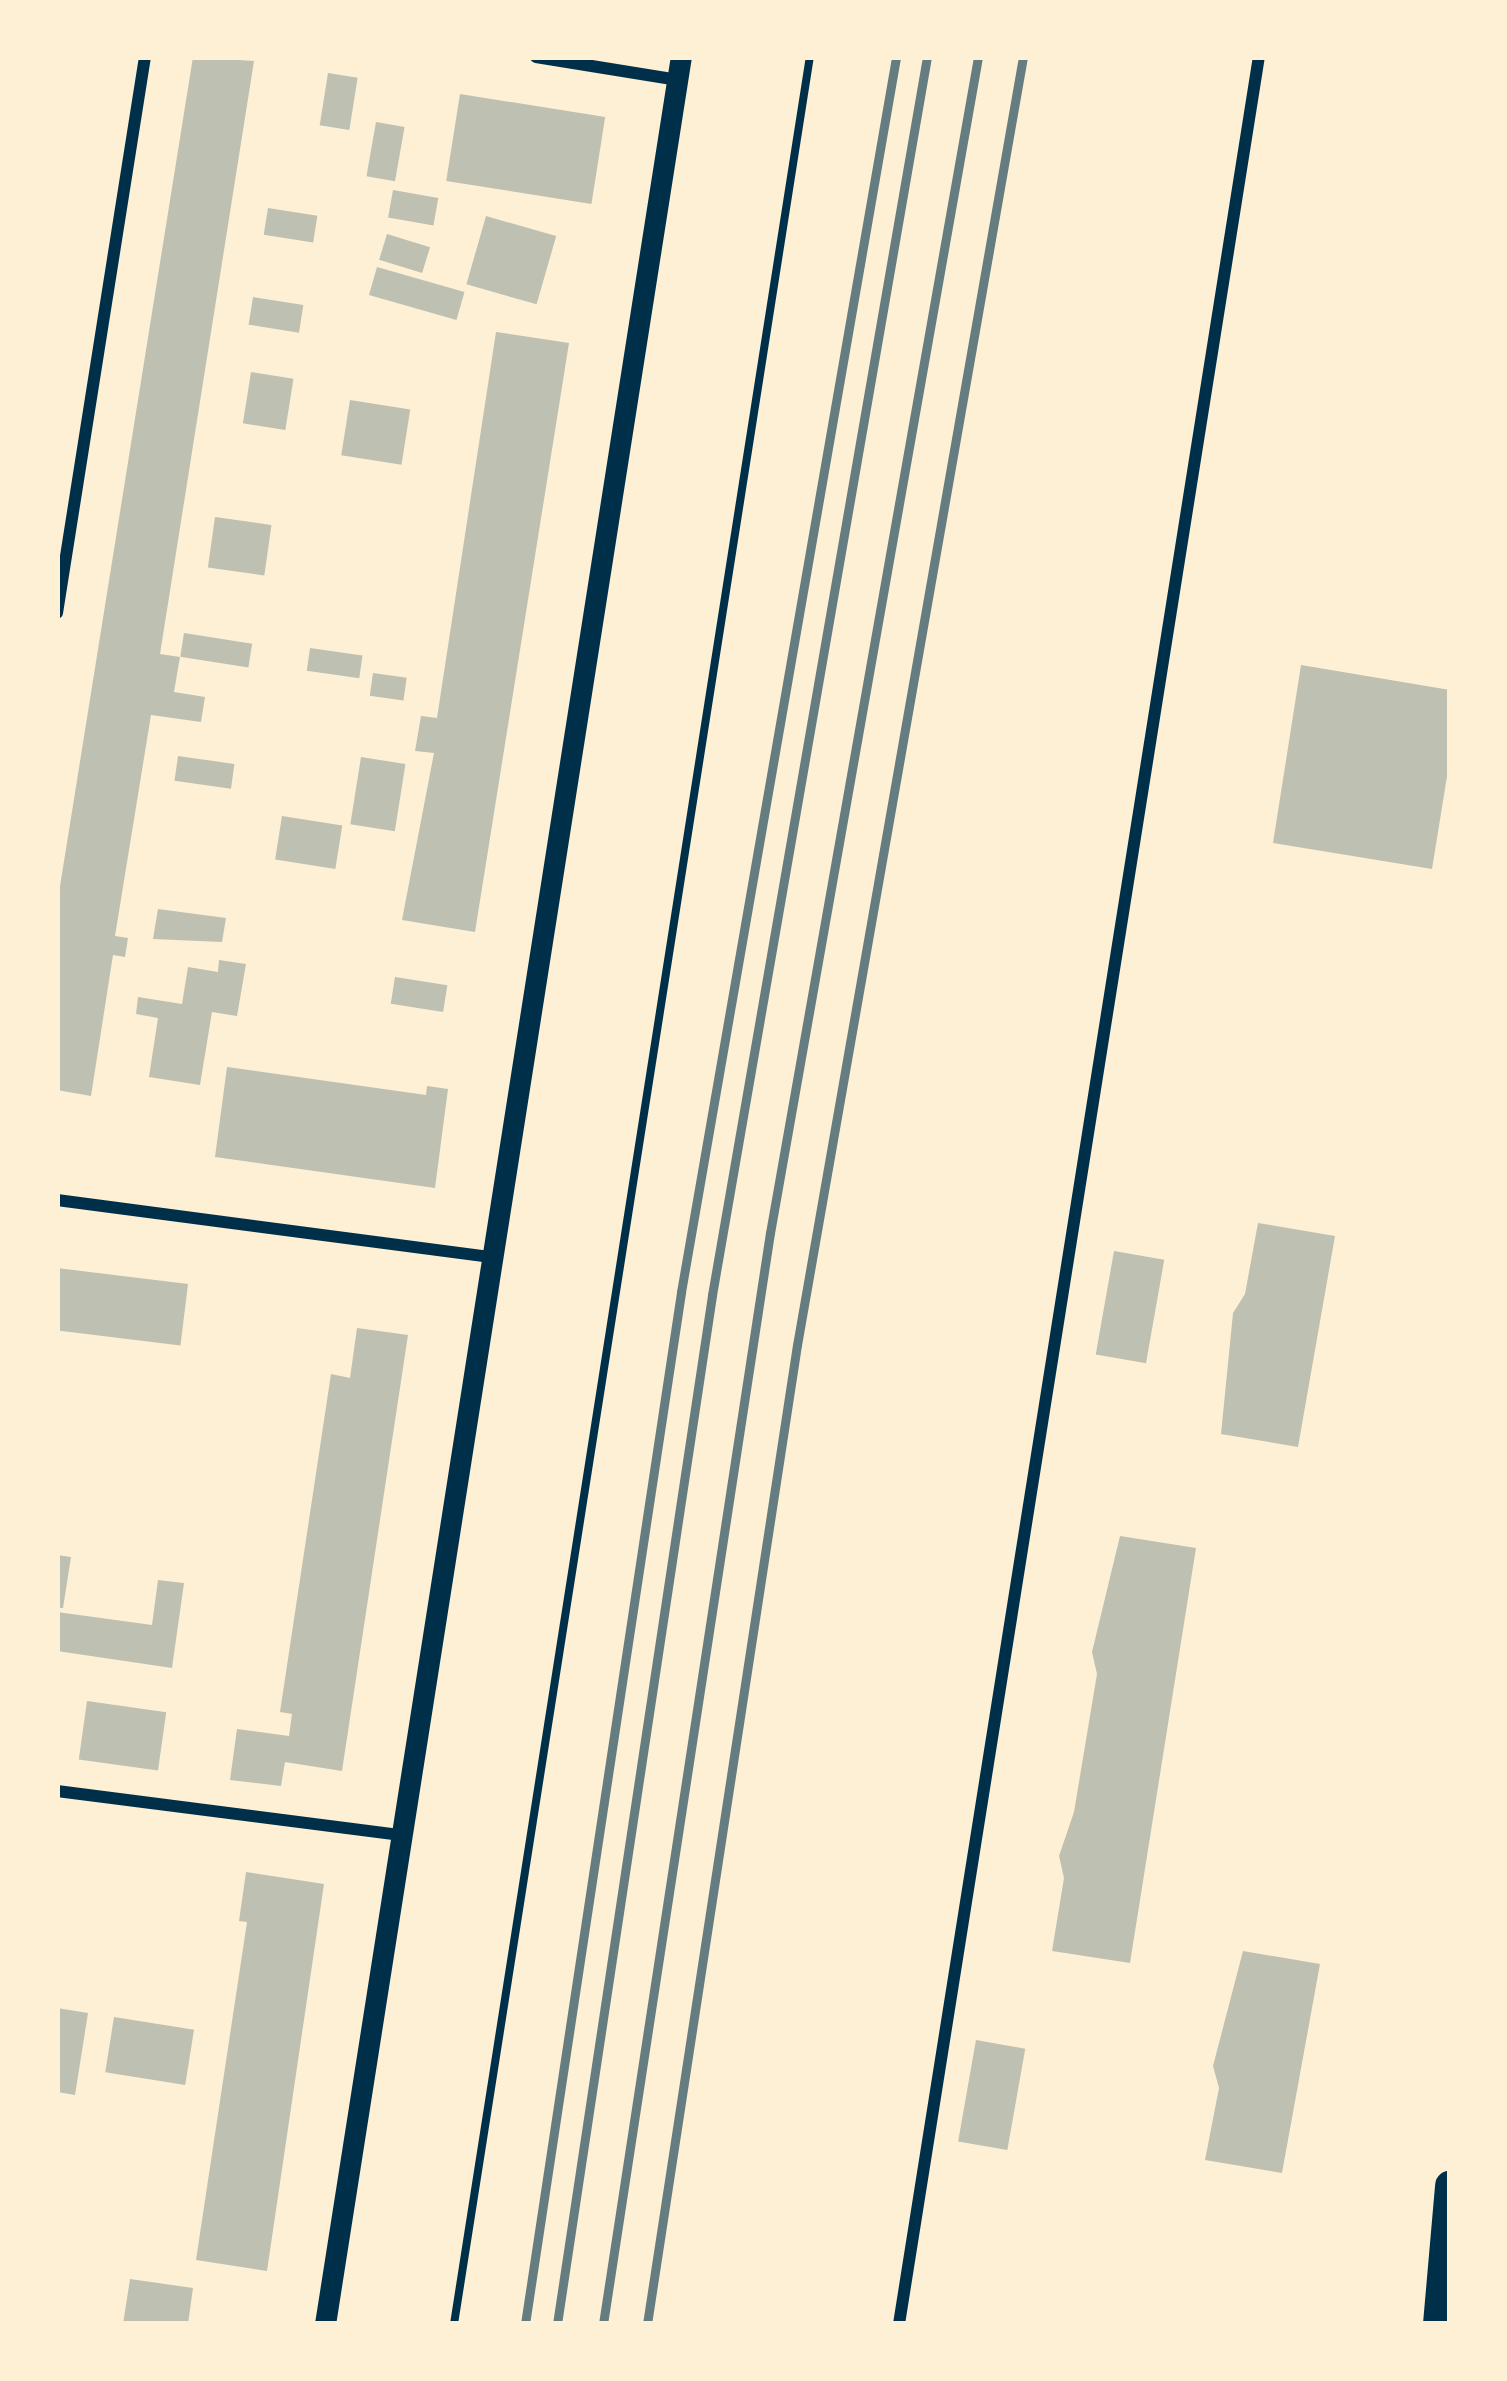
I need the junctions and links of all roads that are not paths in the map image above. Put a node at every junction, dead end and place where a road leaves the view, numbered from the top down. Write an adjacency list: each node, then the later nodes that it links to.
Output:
1 (145, 57): 5 (street)
2 (536, 57): 4 (street)
3 (1259, 57): 12 (street)
4 (680, 68): 7 (street)
5 (57, 613)
6 (57, 1200): 7 (street)
7 (491, 1257): 9 (street)
8 (57, 1791): 9 (street)
9 (401, 1835): 11 (street)
10 (1450, 2186): 13 (main road)
11 (325, 2324)
12 (899, 2324)
13 (1438, 2324)

